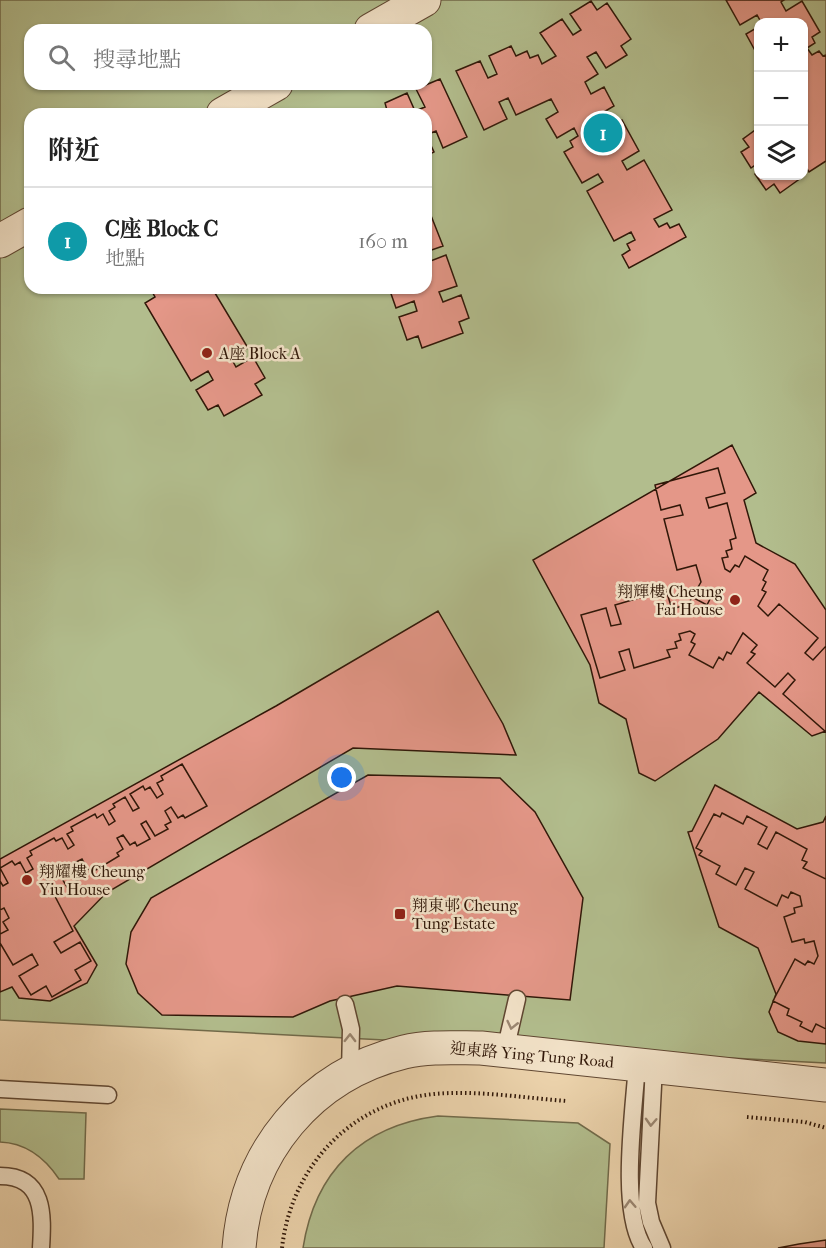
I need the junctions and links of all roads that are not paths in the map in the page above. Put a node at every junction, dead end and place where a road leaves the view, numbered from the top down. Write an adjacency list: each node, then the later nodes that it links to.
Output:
1 (424, 0): 2 (street)
2 (382, 24)
3 (265, 90): 4 (street)
4 (234, 108)
5 (24, 227): 6 (street)
6 (0, 241)
7 (517, 999): 9 (lane, one-way to 9)
8 (345, 1004): 11 (lane, one-way to 8)
9 (505, 1051): 10 (street, 迎東路 Ying Tung Road); 11 (street, 迎東路 Ying Tung Road)
10 (646, 1065): 12 (street, 迎東路 Ying Tung Road); 18 (lane, one-way to 10); 19 (lane, one-way to 19)
11 (350, 1073): 17 (street, 迎東路 Ying Tung Road)
12 (826, 1085)
13 (0, 1089): 14 (lane)
14 (108, 1095)
15 (0, 1176): 16 (lane)
16 (41, 1248)
17 (238, 1248)
18 (644, 1248)
19 (662, 1248)

